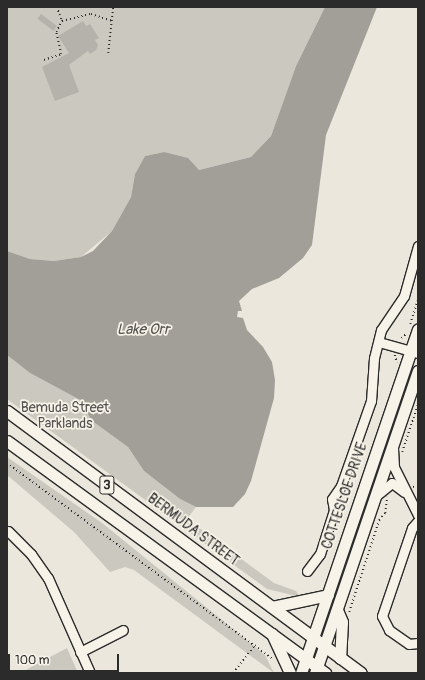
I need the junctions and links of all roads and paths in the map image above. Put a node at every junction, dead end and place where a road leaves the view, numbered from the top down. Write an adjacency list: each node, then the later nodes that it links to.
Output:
1 (57, 7): 4 (path)
2 (113, 7): 3 (path)
3 (112, 21): 4 (path); 5 (path)
4 (62, 22): 6 (path)
5 (108, 53)
6 (44, 60)
7 (418, 246): 11 (street)
8 (418, 300): 10 (path)
9 (418, 329): 12 (main road, COTTESLOE DRIVE)
10 (401, 338)
11 (379, 342): 12 (street); 28 (street)
12 (414, 352): 18 (main road, COTTESLOE DRIVE)
13 (418, 371): 17 (main road, COTTESLOE DRIVE)
14 (418, 404): 19 (path)
15 (7, 411): 30 (main road, BERMUDA STREET / 3)
16 (7, 441): 34 (main road, 3)
17 (394, 443): 21 (main road, COTTESLOE DRIVE); 25 (street)
18 (378, 448): 21 (street); 29 (main road, COTTESLOE DRIVE)
19 (399, 459)
20 (7, 463): 37 (path)
21 (386, 465): 22 (street); 24 (main road, COTTESLOE DRIVE)
22 (398, 486): 24 (street); 25 (street)
23 (388, 494): 32 (path)
24 (375, 497): 31 (main road, COTTESLOE DRIVE)
25 (416, 511)
26 (418, 521): 36 (street)
27 (8, 531): 39 (street)
28 (307, 571)
29 (328, 595): 30 (main road); 35 (main road, COTTESLOE DRIVE)
30 (272, 607): 35 (main road, BERMUDA STREET / 3)
31 (337, 610): 38 (main road, COTTESLOE DRIVE); 40 (main road)
32 (347, 620)
33 (123, 630): 39 (street)
34 (272, 634): 41 (main road, 3); 46 (main road)
35 (313, 638): 38 (main road, BERMUDA STREET / 3); 41 (main road, COTTESLOE DRIVE)
36 (418, 643)
37 (255, 645): 42 (path); 45 (path)
38 (324, 646): 40 (main road, BERMUDA STREET / 3); 43 (main road, COTTESLOE DRIVE)
39 (80, 652): 44 (street)
40 (340, 658): 48 (main road, BERMUDA STREET / 3)
41 (306, 659): 43 (main road, 3); 47 (main road, COTTESLOE DRIVE)
42 (276, 661)
43 (319, 671)
44 (90, 673)
45 (233, 673)
46 (290, 673)
47 (301, 673)
48 (361, 673)

